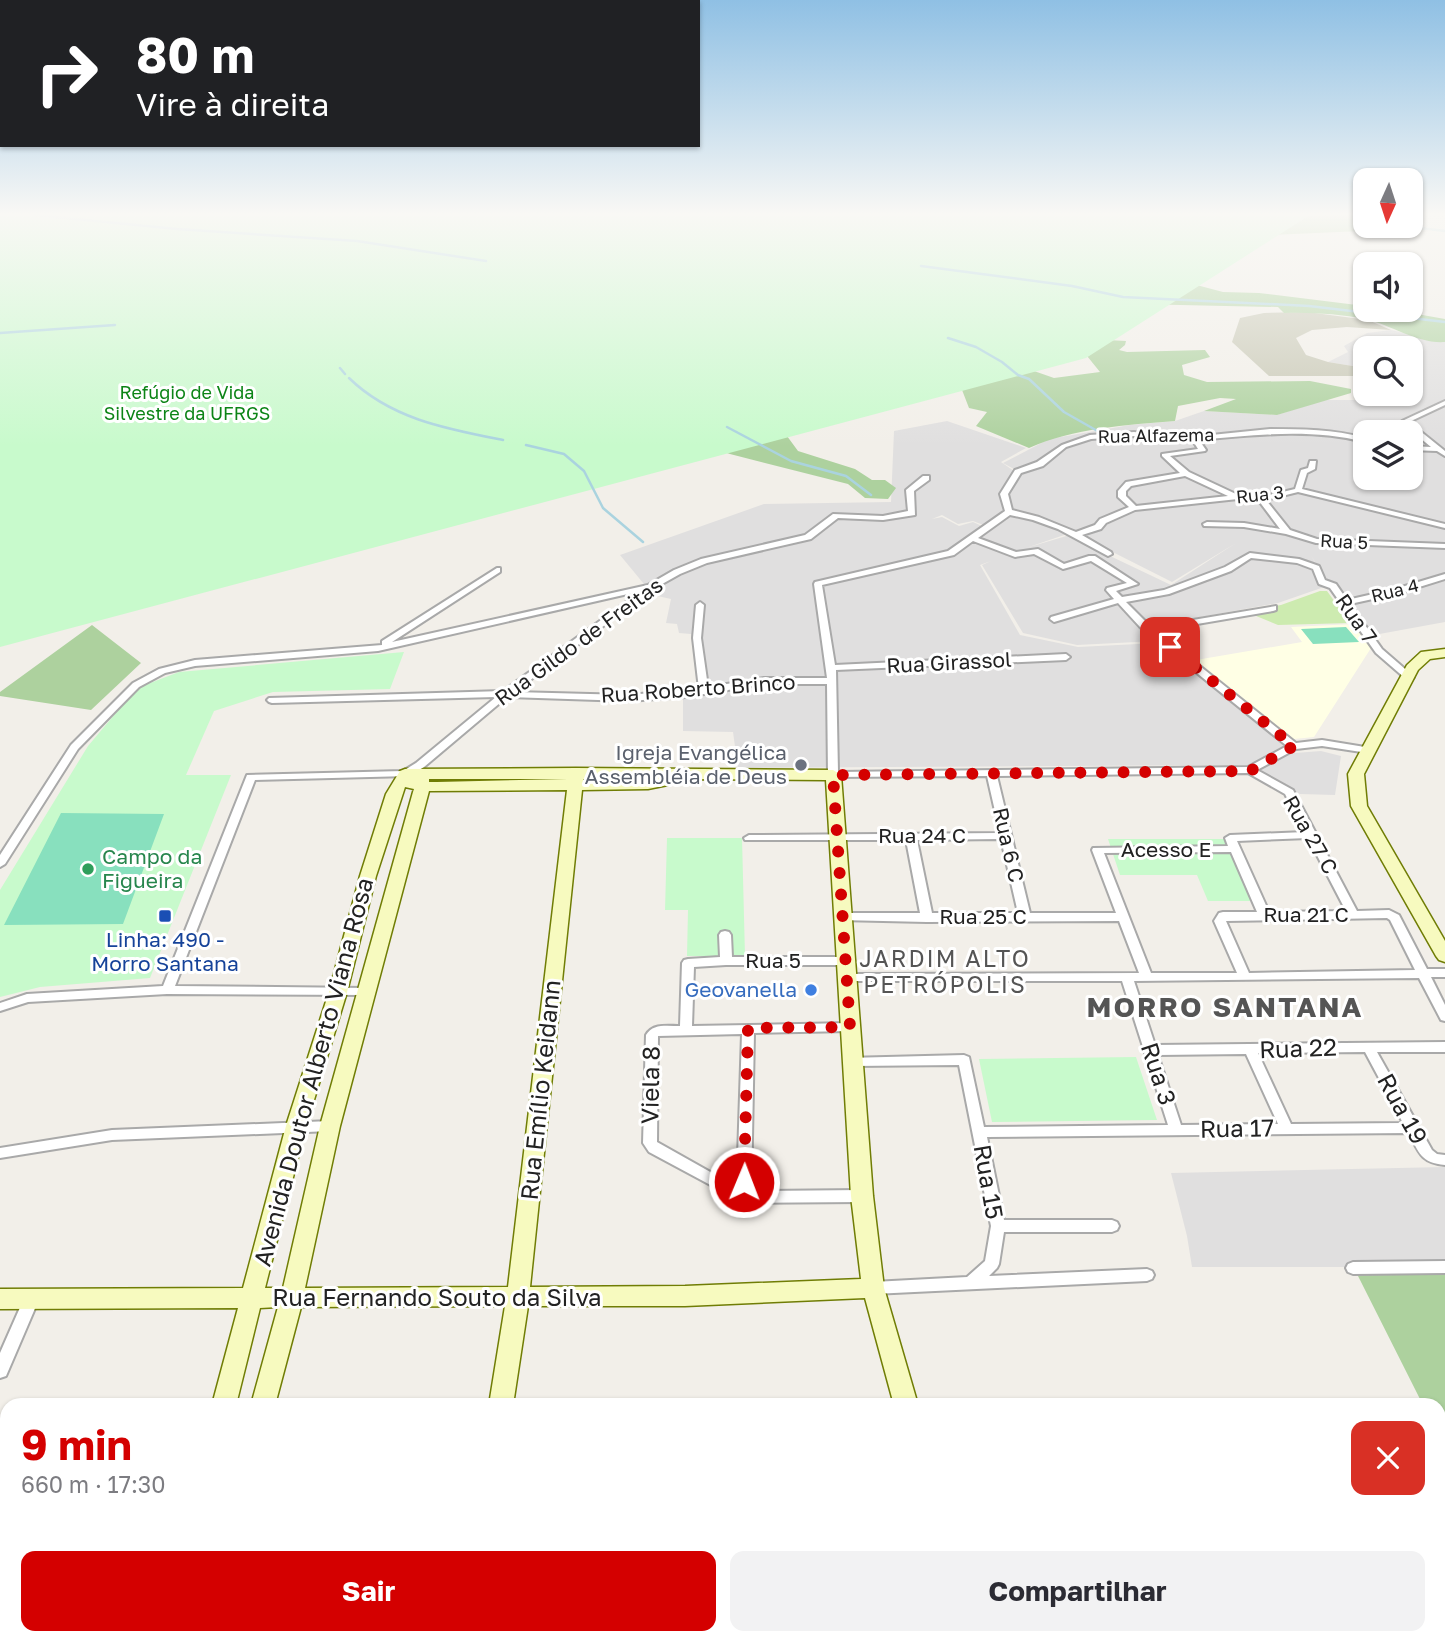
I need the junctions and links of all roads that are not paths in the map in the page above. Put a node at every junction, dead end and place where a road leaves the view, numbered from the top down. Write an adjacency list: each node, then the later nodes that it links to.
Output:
1 (1445, 403): 5 (street)
2 (1353, 437): 3 (street, Rua Alfazema)
3 (1194, 438): 7 (street); 13 (street, Rua Alfazema)
4 (1423, 450): 5 (street)
5 (1441, 452)
6 (1313, 463): 9 (street)
7 (1185, 474): 10 (street); 12 (street)
8 (926, 478): 23 (street, Rua Gildo de Freitas)
9 (1298, 489): 11 (street, Rua 3); 15 (street, Rua 3)
10 (1238, 497): 11 (street, Rua 3); 12 (street, Rua 3)
11 (1261, 499): 16 (street)
12 (1134, 508): 17 (street, Rua 3)
13 (1009, 512): 17 (street); 18 (street)
14 (1207, 524): 16 (street, Rua 5)
15 (1445, 526)
16 (1287, 532): 19 (street, Rua 5)
17 (1077, 534): 20 (street)
18 (972, 538): 20 (street); 33 (street)
19 (1445, 546)
20 (1093, 558): 24 (street)
21 (497, 570): 30 (street)
22 (1445, 576): 25 (street, Rua 4)
23 (652, 586): 30 (street); 37 (street, Rua Gildo de Freitas)
24 (1121, 600): 25 (street, Rua 7); 28 (street); 29 (street)
25 (1344, 603): 34 (street, Rua 7)
26 (700, 605): 36 (street)
27 (1273, 608): 29 (street)
28 (1054, 619)
29 (1149, 630): 39 (street)
30 (378, 648): 52 (street)
31 (1445, 653): 34 (street)
32 (1066, 657): 33 (street, Rua Girassol)
33 (831, 668): 35 (street)
34 (1409, 677): 40 (street)
35 (830, 681): 36 (street, Rua Roberto Brinco); 43 (street)
36 (704, 689): 37 (street, Rua Roberto Brinco)
37 (505, 694): 38 (street, Rua Roberto Brinco); 44 (street, Rua Gildo de Freitas)
38 (272, 700)
39 (1294, 746): 40 (street); 41 (street)
40 (1368, 750): 62 (street)
41 (1250, 771): 42 (street); 46 (street, Rua 27 C)
42 (991, 773): 43 (street); 49 (street, Rua 6 C)
43 (833, 775): 45 (street); 47 (street)
44 (409, 776): 45 (street); 53 (street, Avenida Doutor Alberto Viana Rosa); 54 (street, Avenida Doutor Alberto Viana Rosa); 70 (street)
45 (576, 779): 101 (street, Rua Emílio Keidann)
46 (1312, 835): 51 (street); 56 (street, Rua 27 C)
47 (836, 836): 48 (street, Rua 24 C); 50 (street, Rua 24 C); 57 (street)
48 (911, 836): 49 (street, Rua 24 C); 60 (street)
49 (1007, 836): 58 (street, Rua 6 C)
50 (749, 838)
51 (1234, 849): 55 (street); 59 (street, Acesso E)
52 (0, 864)
53 (398, 875): 54 (street); 72 (street, Avenida Doutor Alberto Viana Rosa)
54 (368, 876): 71 (street, Avenida Doutor Alberto Viana Rosa)
55 (1264, 914): 56 (street, Rua 21 C); 67 (street, Rua 21 C)
56 (1354, 915): 65 (street, Rua 21 C)
57 (843, 917): 60 (street, Rua 25 C); 64 (street)
58 (1025, 917): 59 (street, Rua 25 C); 60 (street, Rua 25 C)
59 (1123, 917): 69 (street)
60 (927, 918)
61 (725, 935): 63 (street, Rua 5)
62 (1445, 956)
63 (726, 961): 64 (street, Rua 5); 77 (street)
64 (846, 969): 68 (street, Rua 5); 75 (street)
65 (1423, 973): 66 (street, Rua 5); 67 (street, Rua 5); 74 (street)
66 (1445, 973)
67 (1245, 977): 69 (street, Rua 5)
68 (1127, 978): 69 (street, Rua 5); 80 (street, Rua 3)
69 (1147, 978)
70 (167, 990): 71 (street); 73 (street)
71 (338, 992): 72 (street); 83 (street, Avenida Doutor Alberto Viana Rosa)
72 (366, 992): 84 (street, Avenida Doutor Alberto Viana Rosa)
73 (0, 1007)
74 (1445, 1017)
75 (850, 1027): 76 (street, Viela 8); 82 (street)
76 (748, 1028): 77 (street, Viela 8); 92 (street)
77 (686, 1030): 92 (street, Viela 8)
78 (1368, 1047): 79 (street, Rua 22); 81 (street, Rua 22); 86 (street, Rua 19)
79 (1445, 1047)
80 (1150, 1050): 81 (street, Rua 22); 87 (street, Rua 3)
81 (1251, 1051): 85 (street)
82 (852, 1061): 88 (street, Rua 15); 91 (street)
83 (296, 1126): 84 (street); 89 (street); 104 (street, Avenida Doutor Alberto Viana Rosa)
84 (330, 1126): 100 (street, Avenida Doutor Alberto Viana Rosa)
85 (1286, 1128): 86 (street, Rua 17); 87 (street, Rua 17)
86 (1412, 1128): 90 (street, Rua 19)
87 (1176, 1129): 88 (street, Rua 17)
88 (979, 1132): 93 (street, Rua 15)
89 (0, 1153)
90 (1445, 1160)
91 (862, 1196): 92 (street); 99 (street)
92 (744, 1197)
93 (998, 1226): 94 (street); 98 (street, Rua 15)
94 (1112, 1226)
95 (1445, 1267): 96 (street)
96 (1353, 1268)
97 (1147, 1275): 98 (street)
98 (970, 1283): 99 (street)
99 (873, 1287): 101 (street, Rua Fernando Souto da Silva); 109 (street)
100 (292, 1298): 101 (street, Rua Fernando Souto da Silva); 104 (street, Rua Fernando Souto da Silva); 107 (street, Avenida Doutor Alberto Viana Rosa)
101 (518, 1298): 108 (street, Rua Emílio Keidann)
102 (0, 1299): 103 (street, Rua Fernando Souto da Silva)
103 (32, 1299): 104 (street, Rua Fernando Souto da Silva); 105 (street)
104 (252, 1299): 106 (street, Avenida Doutor Alberto Viana Rosa)
105 (0, 1371)
106 (226, 1398)
107 (265, 1398)
108 (502, 1398)
109 (904, 1398)

